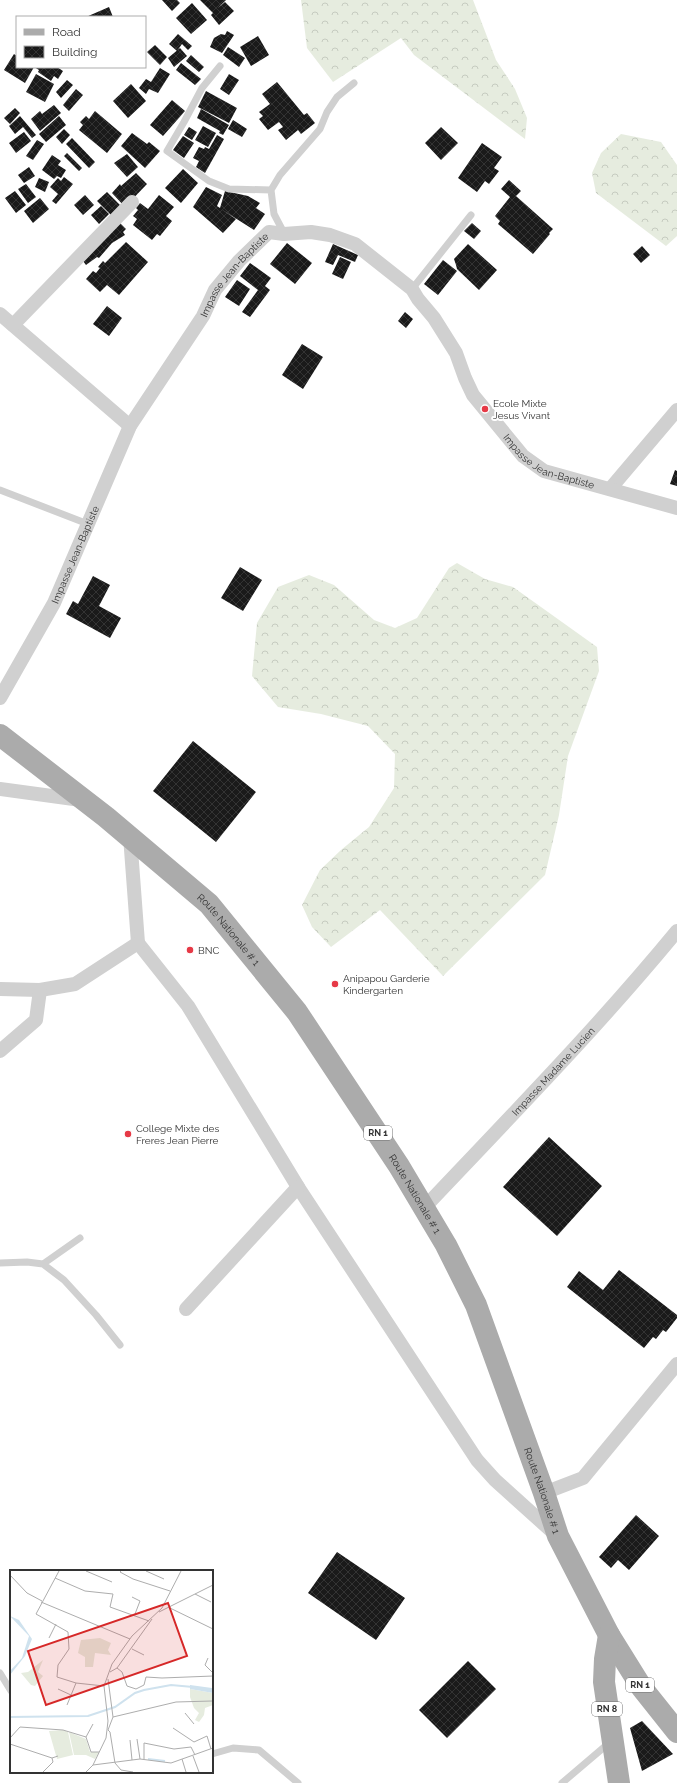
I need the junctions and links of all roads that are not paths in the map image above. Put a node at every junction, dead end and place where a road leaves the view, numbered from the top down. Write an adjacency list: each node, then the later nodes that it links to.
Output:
1 (220, 66): 3 (lane)
2 (354, 83): 3 (lane)
3 (272, 190): 6 (lane)
4 (132, 202): 9 (street)
5 (472, 215): 7 (lane)
6 (284, 234): 7 (street, Impasse Jean-Baptiste); 11 (street, Impasse Jean-Baptiste)
7 (412, 289): 12 (street, Impasse Jean-Baptiste)
8 (0, 314): 9 (street)
9 (13, 325): 11 (street)
10 (677, 410): 12 (street)
11 (130, 426): 15 (street, Impasse Jean-Baptiste)
12 (610, 489): 14 (street, Impasse Jean-Baptiste)
13 (0, 490): 15 (lane)
14 (677, 508)
15 (88, 524): 16 (street, Impasse Jean-Baptiste)
16 (0, 698)
17 (0, 735): 19 (main road, Route Nationale # 1 / RN 1)
18 (2, 791): 19 (street)
19 (86, 801): 20 (main road, Route Nationale # 1 / RN 1)
20 (130, 836): 22 (street); 27 (main road, Route Nationale # 1 / RN 1)
21 (677, 930): 27 (street, Impasse Madame Lucien)
22 (138, 943): 24 (street); 26 (street)
23 (0, 989): 24 (street)
24 (40, 990): 25 (street)
25 (0, 1051)
26 (298, 1187): 31 (street); 35 (street)
27 (424, 1208): 34 (main road, Route Nationale # 1 / RN 1)
28 (80, 1238): 30 (lane)
29 (0, 1263): 30 (lane)
30 (43, 1264): 32 (lane)
31 (186, 1309)
32 (120, 1345)
33 (677, 1364): 34 (street)
34 (544, 1493): 35 (main road, Route Nationale # 1 / RN 1)
35 (558, 1536): 36 (main road, Route Nationale # 1 / RN 1)
36 (609, 1635): 39 (main road, Route Nationale # 1 / RN 1); 40 (main road, RN 8)
37 (0, 1673): 38 (lane)
38 (10, 1689)
39 (677, 1732)
40 (612, 1740): 43 (lane); 44 (main road, RN 8)
41 (213, 1754): 42 (lane)
42 (298, 1783)
43 (562, 1783)
44 (619, 1783)

